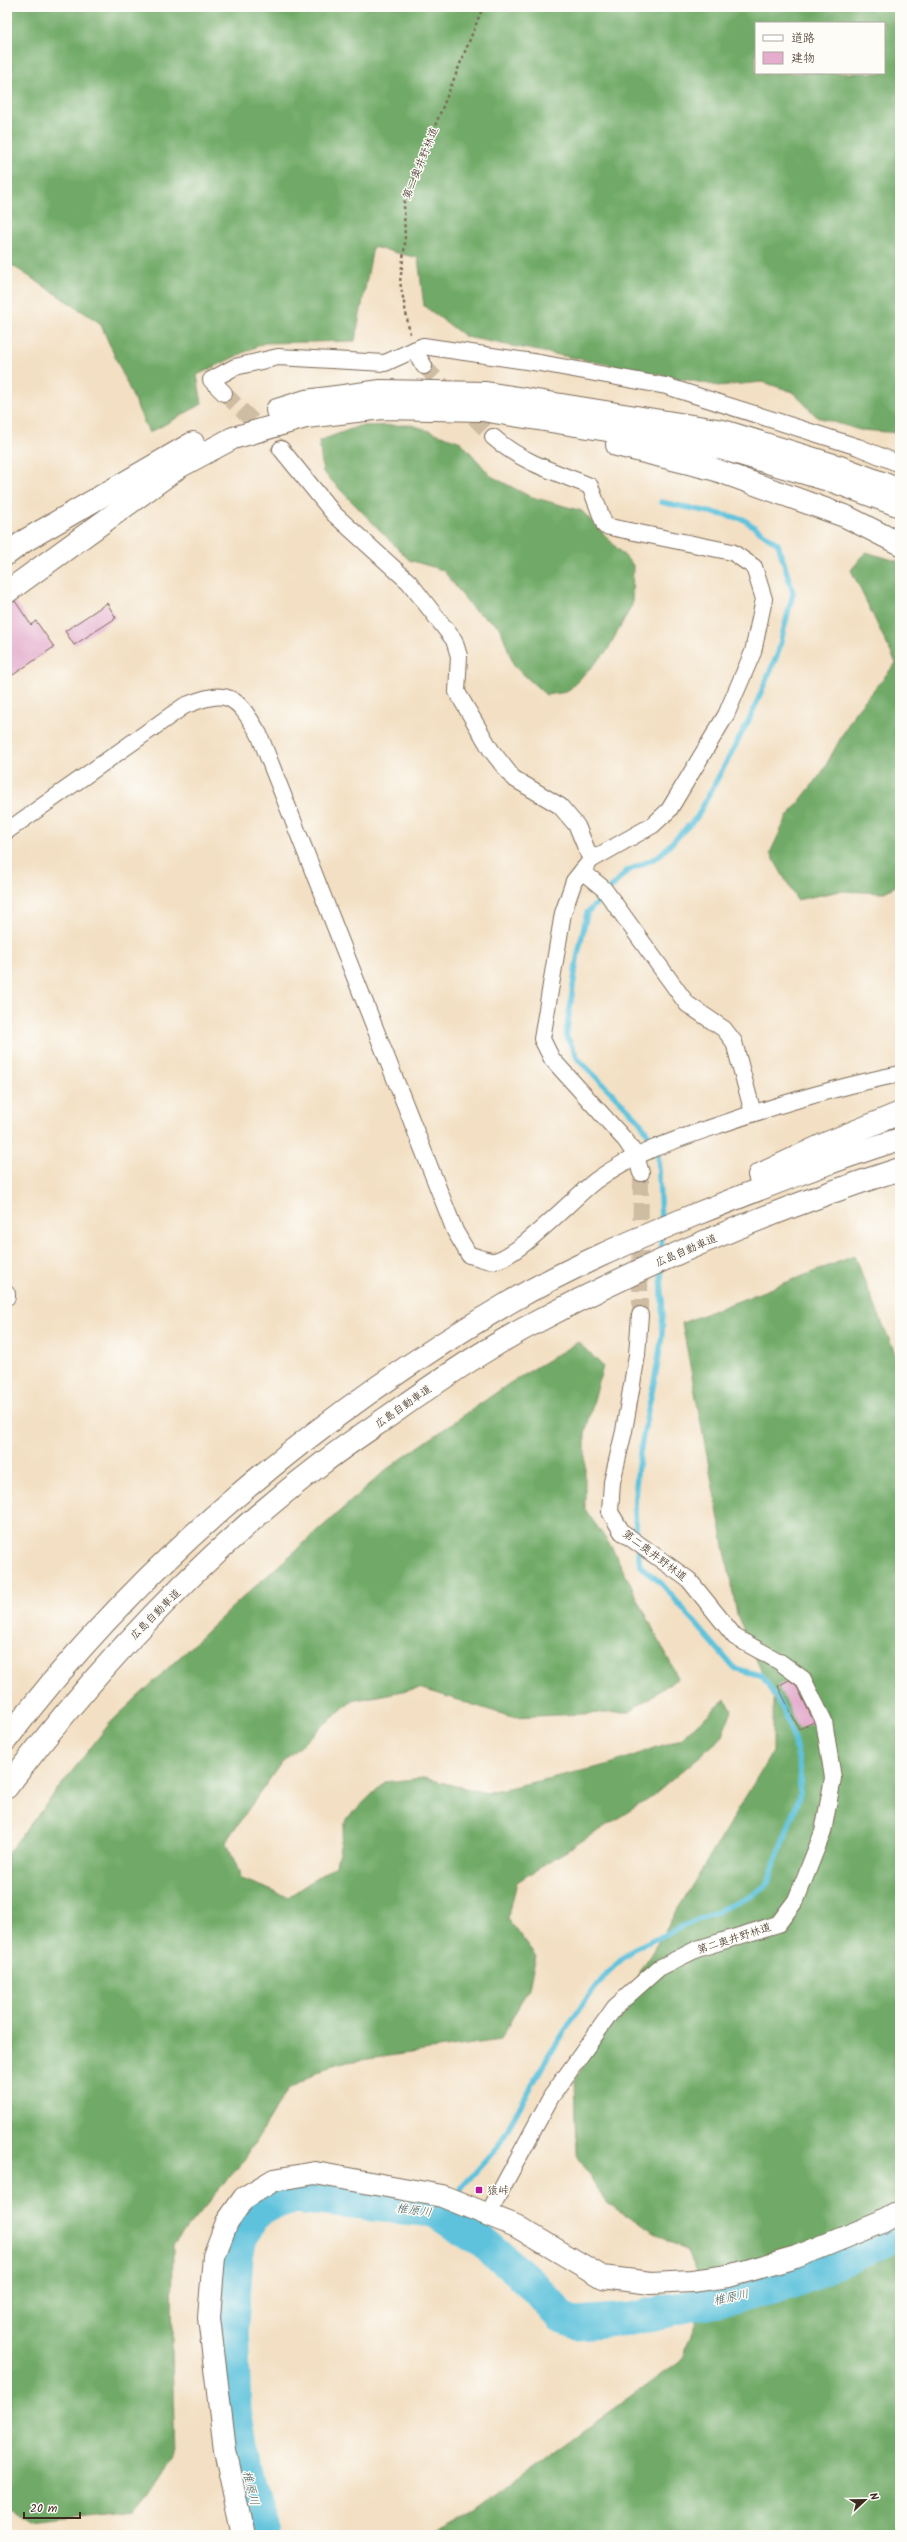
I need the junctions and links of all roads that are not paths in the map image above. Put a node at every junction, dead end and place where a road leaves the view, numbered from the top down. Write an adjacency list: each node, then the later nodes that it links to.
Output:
1 (414, 350): 2 (street); 3 (street); 7 (street)
2 (424, 366)
3 (224, 393)
4 (482, 410): 9 (main road); 10 (main road); 12 (main road)
5 (493, 437): 14 (street)
6 (281, 449): 14 (street)
7 (900, 464)
8 (900, 490): 11 (main road)
9 (900, 506)
10 (900, 544)
11 (7, 554)
12 (7, 592)
13 (7, 831): 19 (street)
14 (587, 865): 16 (street); 19 (street)
15 (900, 1074): 16 (street)
16 (753, 1113): 19 (street)
17 (900, 1113): 22 (main road)
18 (900, 1139): 22 (main road)
19 (636, 1156): 21 (street)
20 (900, 1169): 25 (main road, 広島自動車道)
21 (641, 1173)
22 (624, 1244): 24 (main road)
23 (640, 1316): 27 (street, 第二奥井野林道)
24 (7, 1739)
25 (7, 1787)
26 (900, 2212): 27 (main road)
27 (488, 2214): 28 (main road)
28 (243, 2535)

